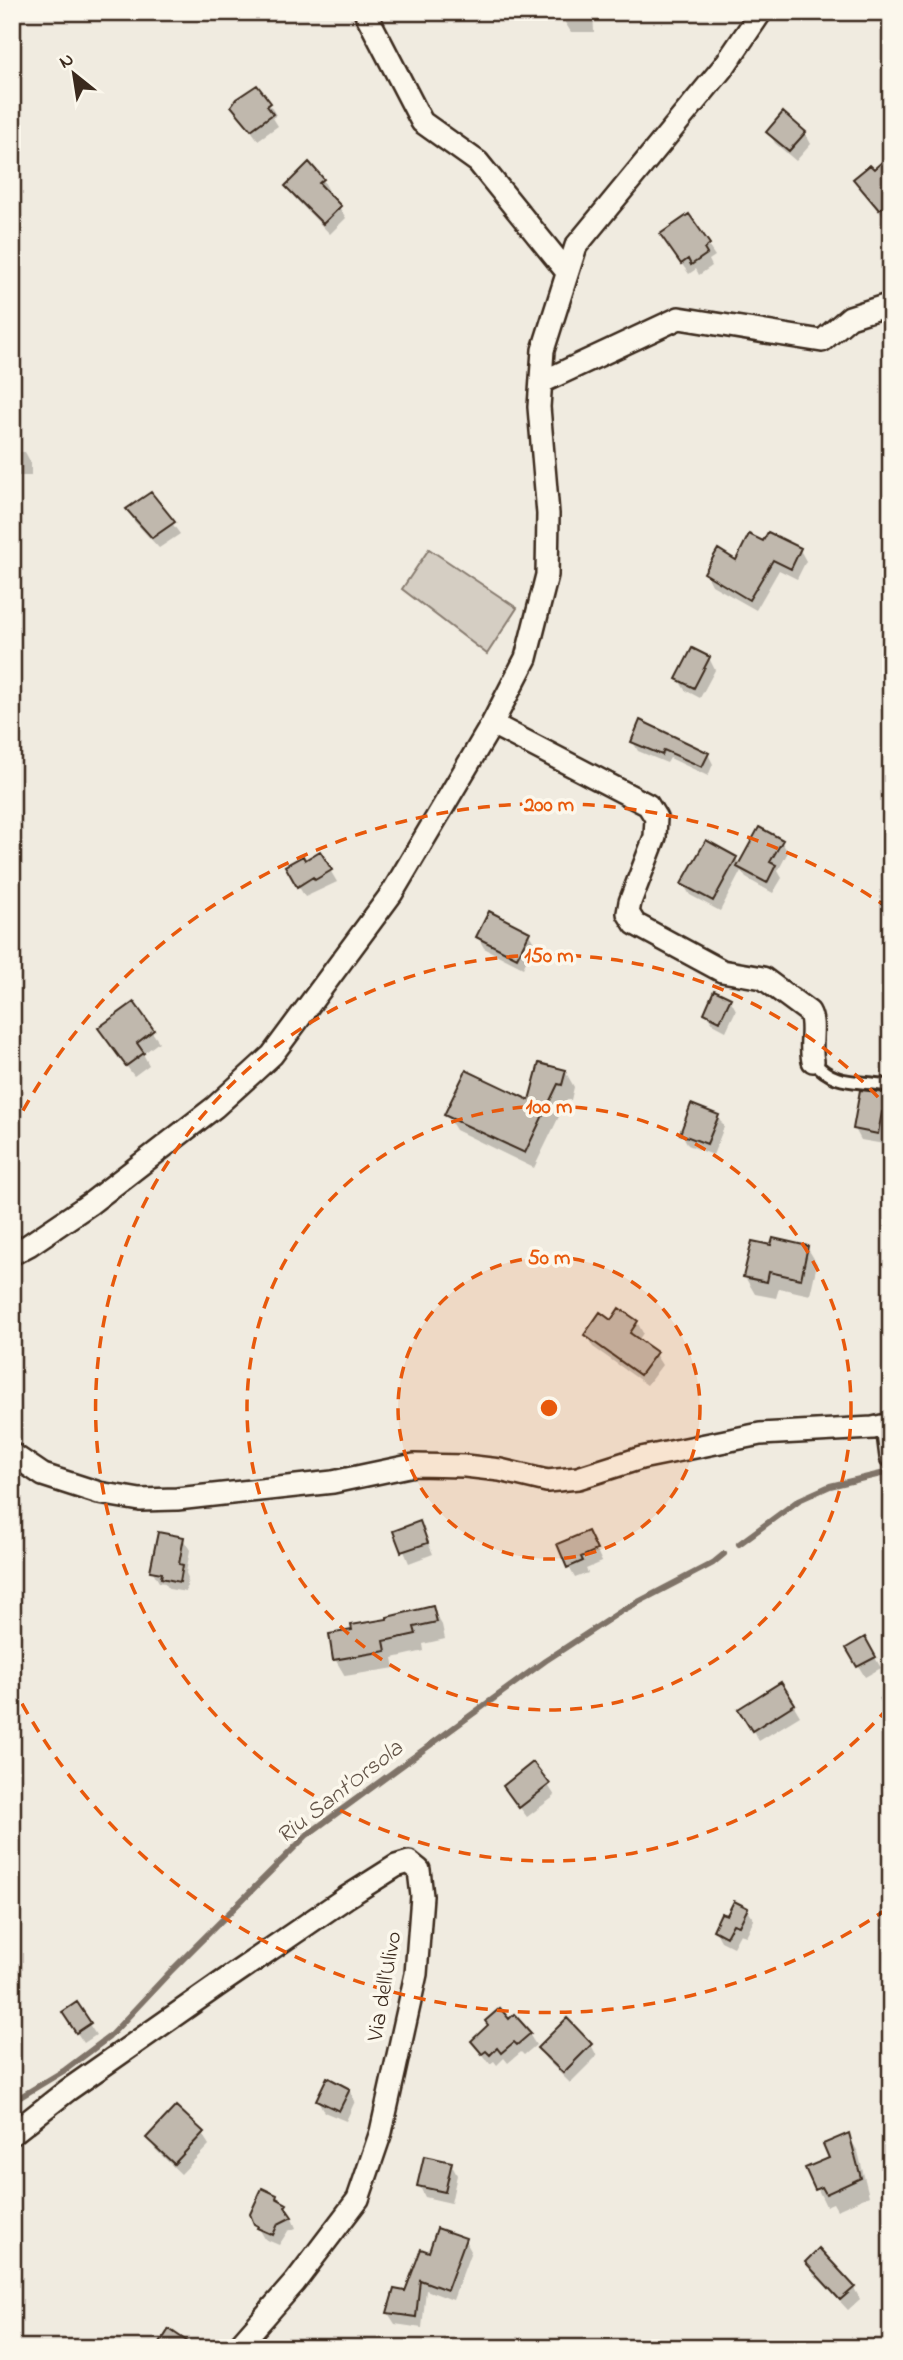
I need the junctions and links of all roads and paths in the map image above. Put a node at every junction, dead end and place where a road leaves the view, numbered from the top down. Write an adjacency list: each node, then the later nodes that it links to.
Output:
1 (365, 12): 3 (street)
2 (761, 12): 3 (street)
3 (567, 272): 5 (street)
4 (891, 304): 5 (street)
5 (542, 382): 6 (street)
6 (492, 724): 7 (street); 9 (street)
7 (813, 1060): 8 (lane)
8 (885, 1085)
9 (12, 1254)
10 (889, 1425): 11 (street); 12 (street)
11 (12, 1454)
12 (891, 1457)
13 (12, 2134): 14 (street, Via dell'Ulivo)
14 (237, 2348)

